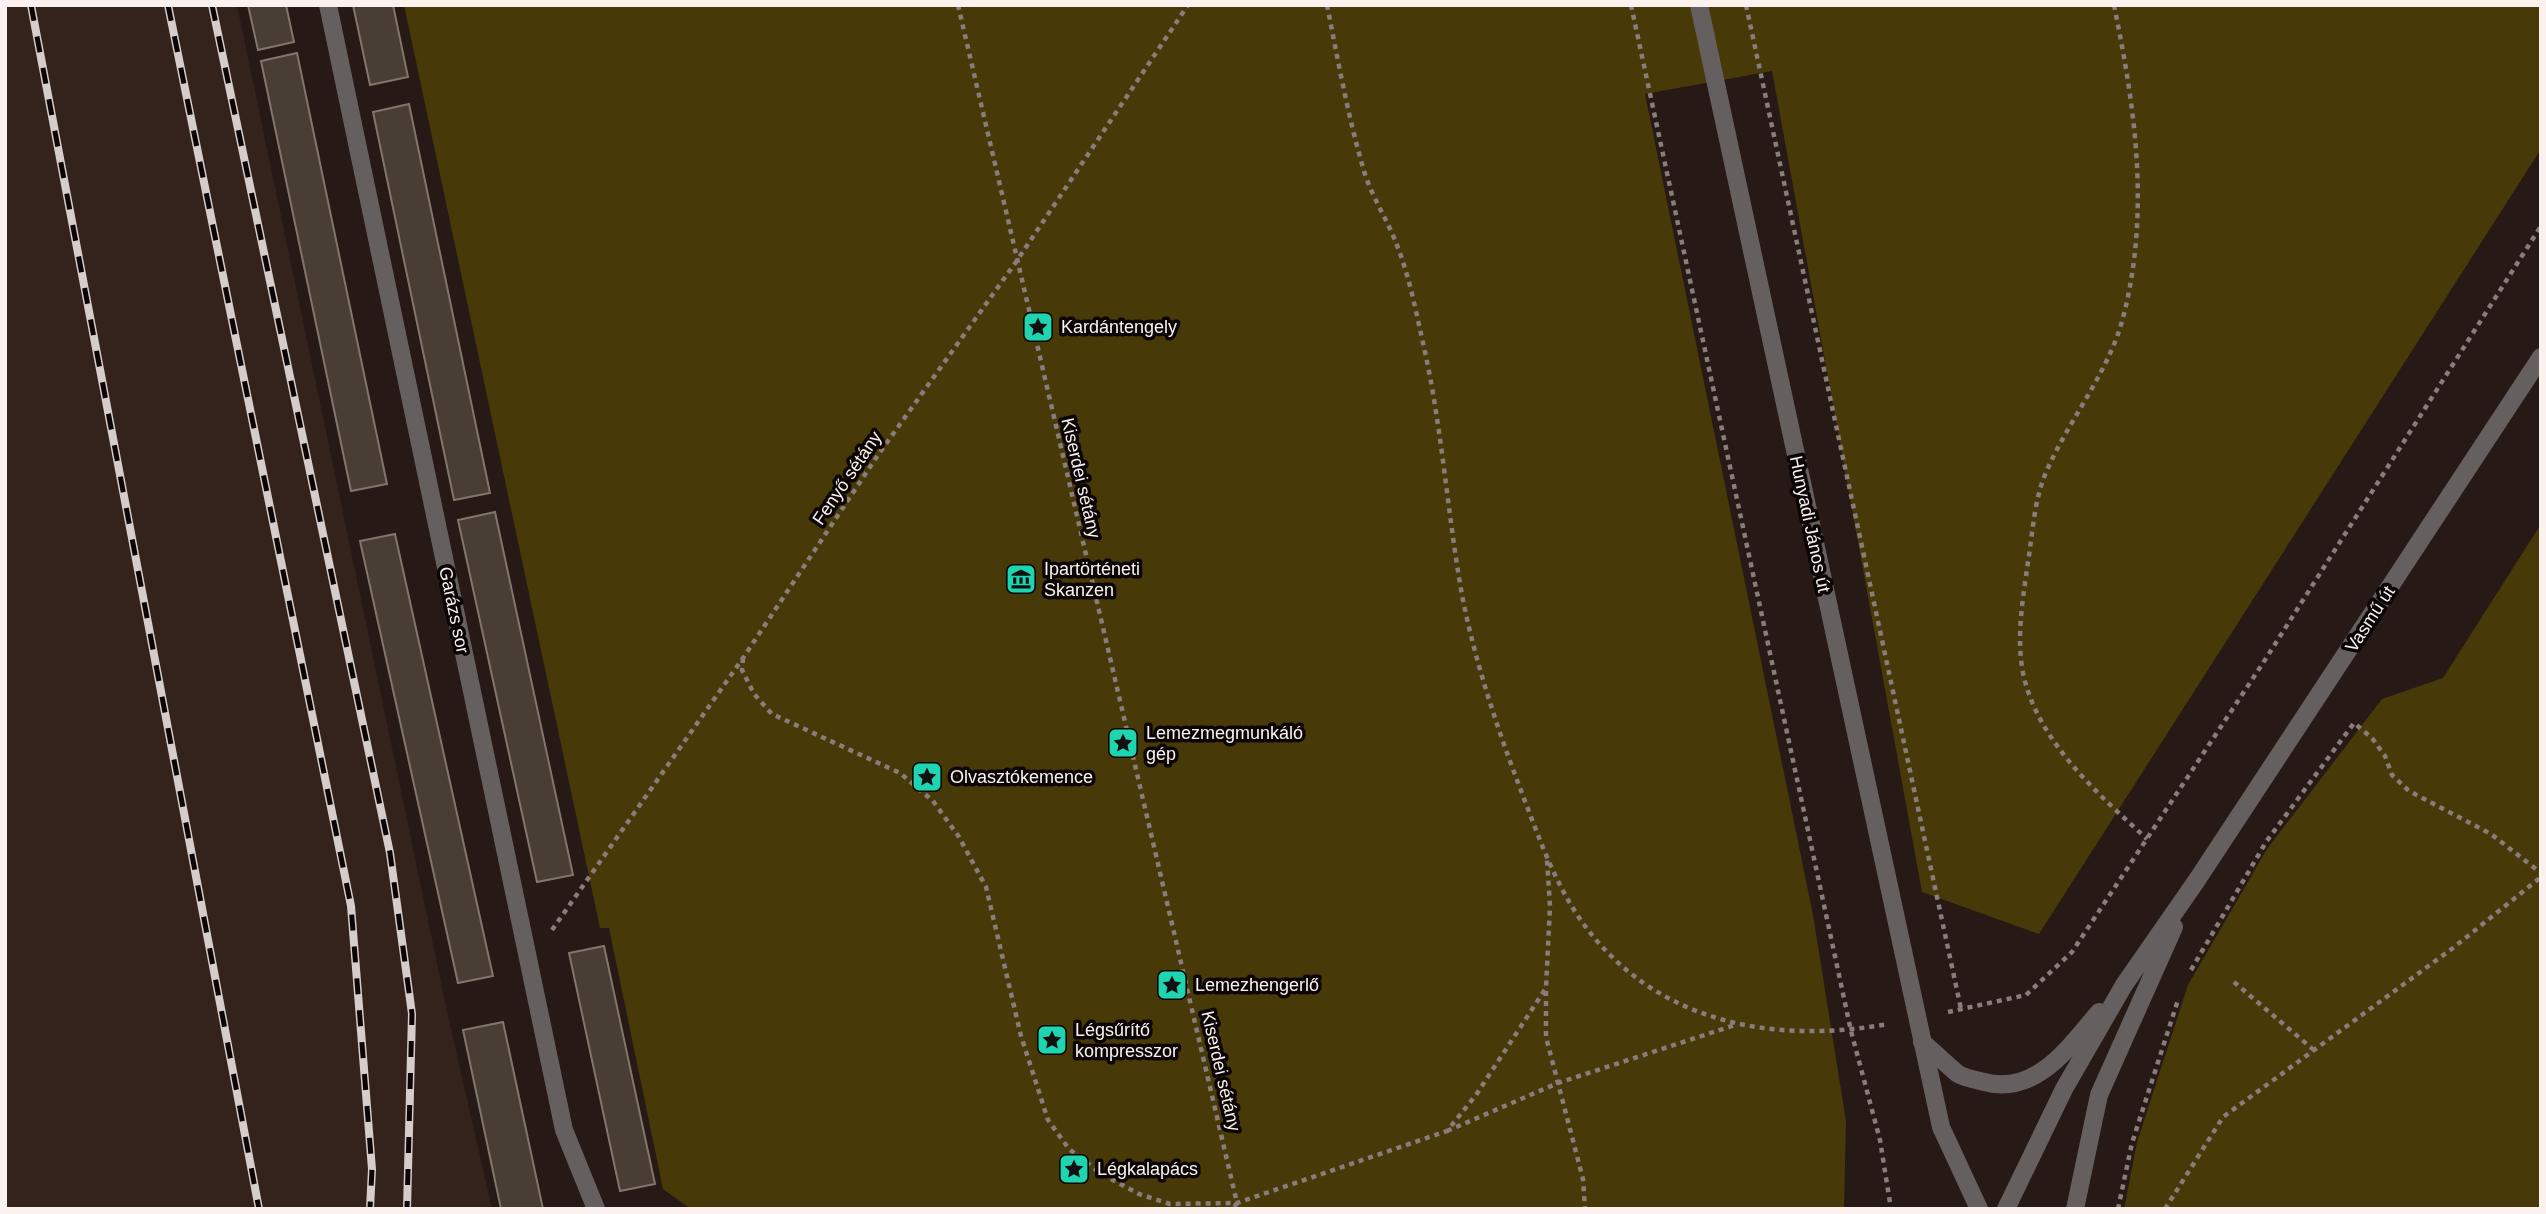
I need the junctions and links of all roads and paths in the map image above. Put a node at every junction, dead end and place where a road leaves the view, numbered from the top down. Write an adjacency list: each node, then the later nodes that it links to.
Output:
1 (328, 5): 17 (street, Garázs sor)
2 (958, 5): 10 (path, Kiserdei sétány)
3 (1188, 5): 10 (path, Fenyő sétány)
4 (1327, 5): 14 (path)
5 (1631, 5): 26 (path)
6 (1699, 5): 24 (street, Hunyadi János út)
7 (1746, 5): 23 (path)
8 (2114, 5): 13 (path)
9 (2541, 226): 13 (path)
10 (1016, 262): 12 (path, Fenyő sétány); 31 (path, Kiserdei sétány)
11 (2541, 357): 16 (street, Vasmű út)
12 (743, 658): 17 (path, Fenyő sétány); 31 (path)
13 (2147, 839): 23 (path)
14 (1547, 857): 21 (path); 25 (path)
15 (2541, 875): 18 (path); 28 (path)
16 (2197, 880): 20 (street); 38 (street)
17 (528, 964): 32 (street, Garázs sor)
18 (2190, 972)
19 (2234, 982): 28 (path)
20 (2124, 985): 27 (street); 37 (street)
21 (1546, 988): 29 (path); 30 (path)
22 (2179, 997): 39 (path)
23 (1961, 1009): 24 (path)
24 (1917, 1018): 26 (path); 27 (street, Hunyadi János út)
25 (1737, 1025): 26 (path); 29 (path)
26 (1851, 1031): 35 (path)
27 (1922, 1042): 36 (street, Hunyadi János út)
28 (2315, 1051): 40 (path)
29 (1558, 1083): 30 (path); 34 (path)
30 (1447, 1131): 31 (path)
31 (1237, 1203): 33 (path)
32 (596, 1209)
33 (1233, 1209)
34 (1586, 1209)
35 (1891, 1209)
36 (1979, 1209)
37 (2006, 1209)
38 (2075, 1209)
39 (2118, 1209)
40 (2165, 1209)

